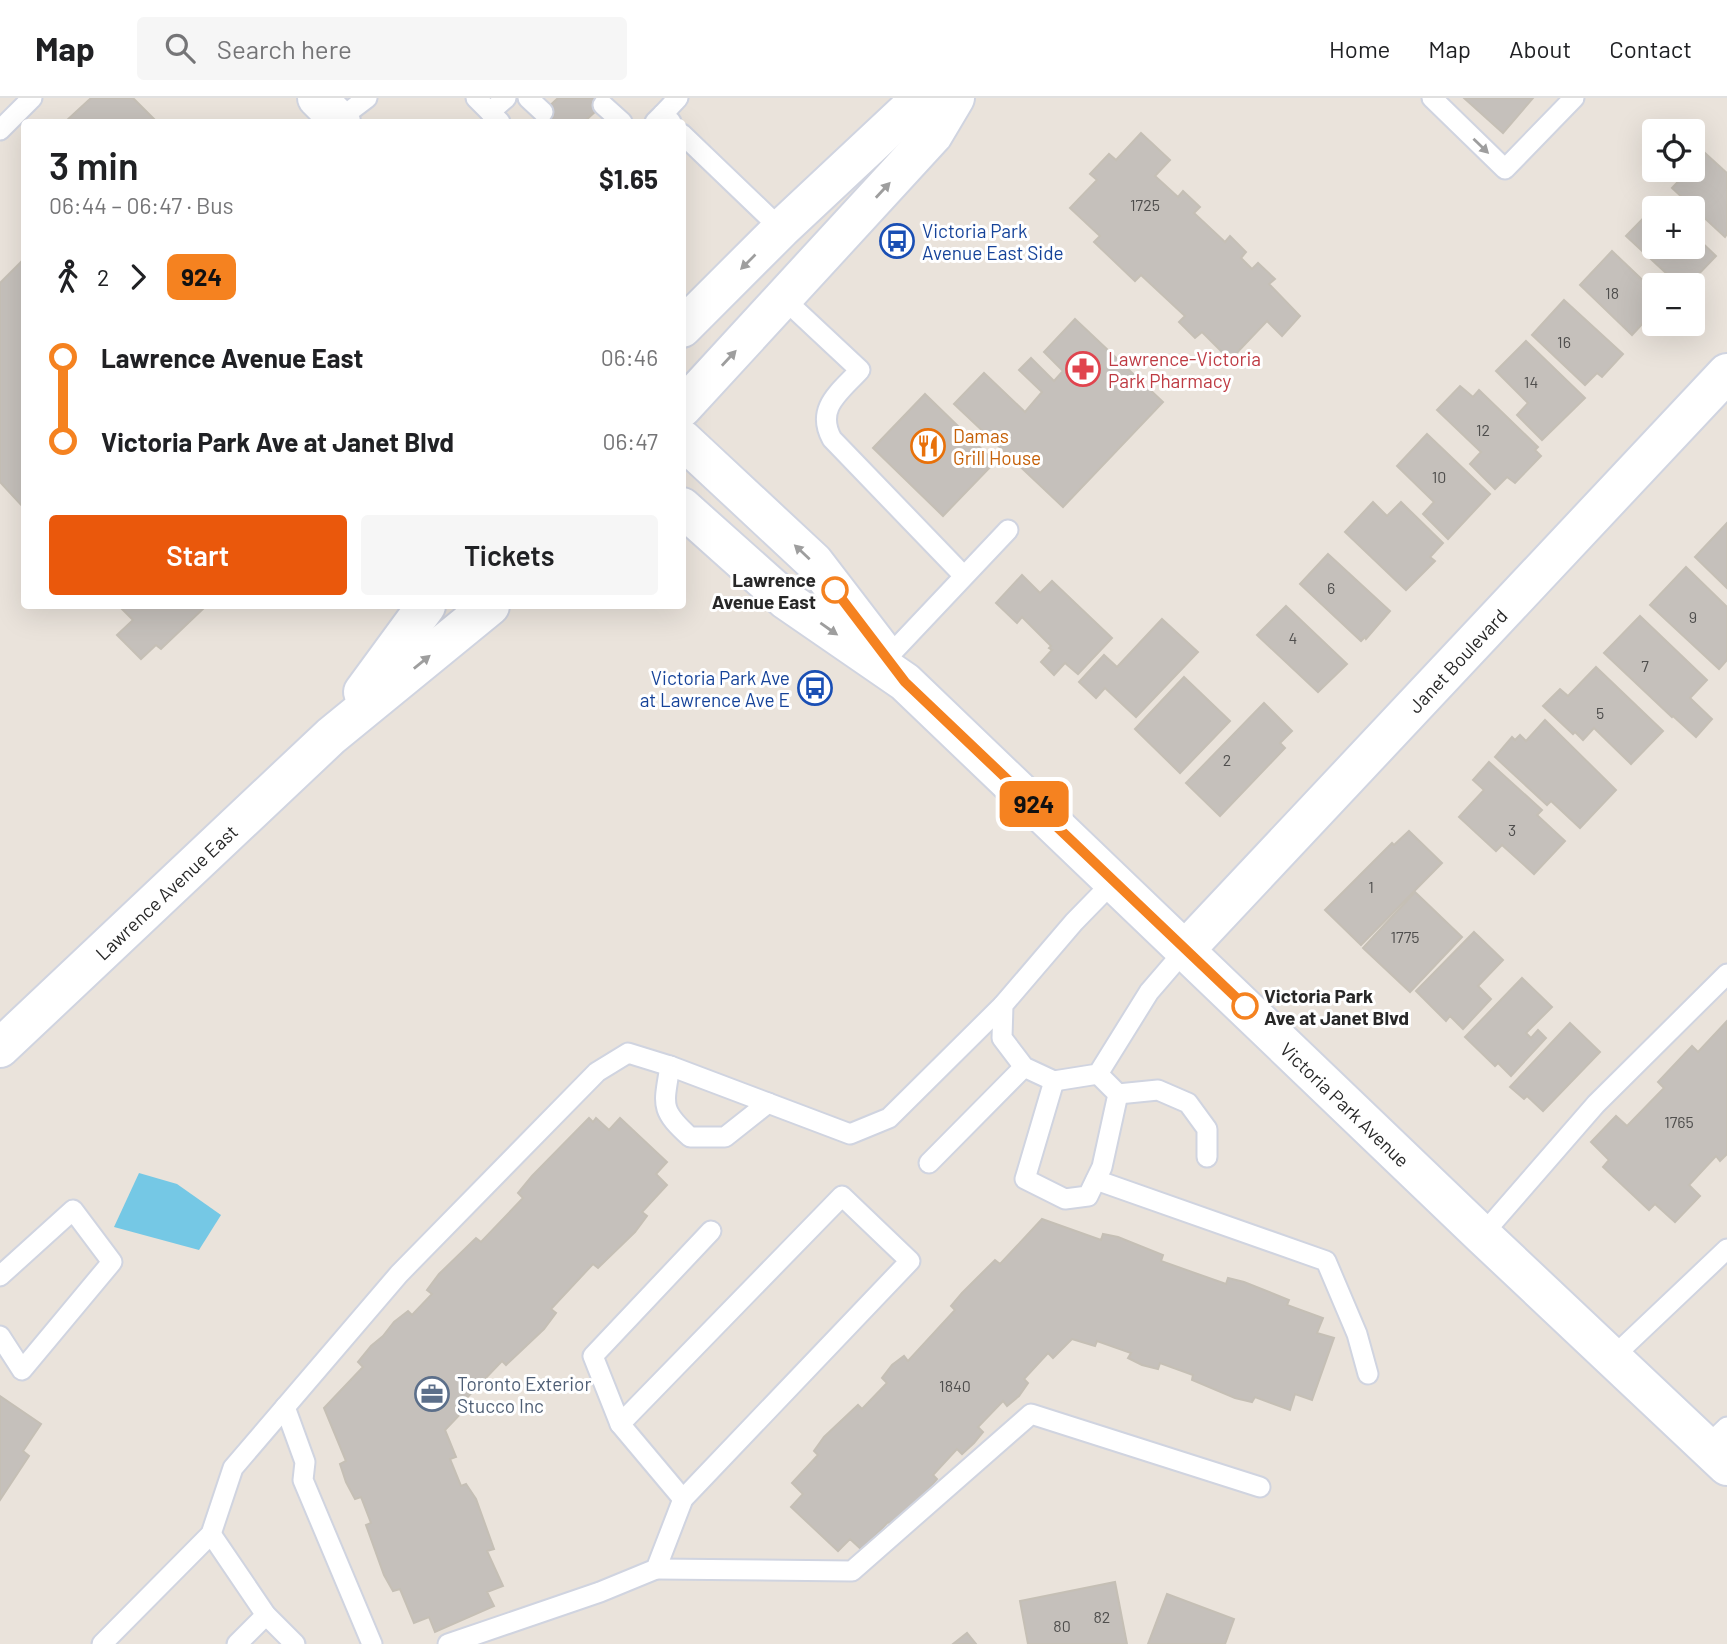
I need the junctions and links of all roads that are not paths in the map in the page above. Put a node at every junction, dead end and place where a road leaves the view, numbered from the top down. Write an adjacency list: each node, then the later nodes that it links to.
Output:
1 (32, 98): 13 (lane)
2 (476, 98): 11 (lane)
3 (506, 98): 11 (lane)
4 (528, 98): 10 (lane)
5 (921, 98): 15 (main road)
6 (955, 98): 16 (main road, one-way to 6)
7 (1432, 98): 8 (lane, one-way to 8)
8 (1574, 98)
9 (603, 105): 12 (lane)
10 (543, 112)
11 (495, 117)
12 (619, 119)
13 (0, 130)
14 (686, 138): 15 (lane)
15 (781, 229): 17 (main road, one-way to 17)
16 (783, 298): 19 (main road, one-way to 16); 23 (lane)
17 (686, 324)
18 (1727, 373): 29 (main road, Janet Boulevard)
19 (686, 404)
20 (686, 443): 26 (main road, Victoria Park Avenue, one-way to 20)
21 (686, 511): 26 (main road, Victoria Park Avenue, one-way to 26)
22 (1008, 530): 23 (lane)
23 (964, 576): 26 (lane)
24 (424, 609): 27 (main road, Lawrence Avenue East)
25 (485, 609): 27 (main road, Lawrence Avenue East, one-way to 25)
26 (896, 670): 28 (main road, Victoria Park Avenue)
27 (331, 736): 32 (main road, Lawrence Avenue East)
28 (1114, 881): 29 (main road, Victoria Park Avenue); 31 (lane)
29 (1186, 949): 35 (lane); 43 (main road, Victoria Park Avenue)
30 (1727, 974): 43 (lane)
31 (1003, 1004): 34 (lane); 38 (lane)
32 (0, 1048)
33 (670, 1066): 38 (lane); 38 (lane); 49 (lane)
34 (1024, 1067): 36 (lane); 40 (lane)
35 (1098, 1074): 36 (lane); 37 (lane)
36 (1054, 1081): 41 (lane)
37 (1118, 1094): 39 (lane); 41 (lane)
38 (768, 1103)
39 (1207, 1157)
40 (929, 1163)
41 (1096, 1180): 48 (lane)
42 (711, 1231): 50 (lane)
43 (1482, 1235): 47 (main road, Victoria Park Avenue)
44 (1727, 1250): 47 (lane)
45 (0, 1276): 46 (lane)
46 (0, 1336)
47 (1613, 1357): 51 (main road, Victoria Park Avenue)
48 (1368, 1374)
49 (285, 1407): 54 (lane); 60 (lane)
50 (621, 1424): 53 (lane); 53 (lane)
51 (1720, 1446)
52 (1260, 1487): 55 (lane)
53 (683, 1499): 55 (lane)
54 (211, 1534): 56 (lane); 57 (lane)
55 (656, 1569): 61 (lane)
56 (266, 1615): 58 (lane); 59 (lane)
57 (102, 1644)
58 (237, 1644)
59 (295, 1644)
60 (372, 1644)
61 (448, 1644)

